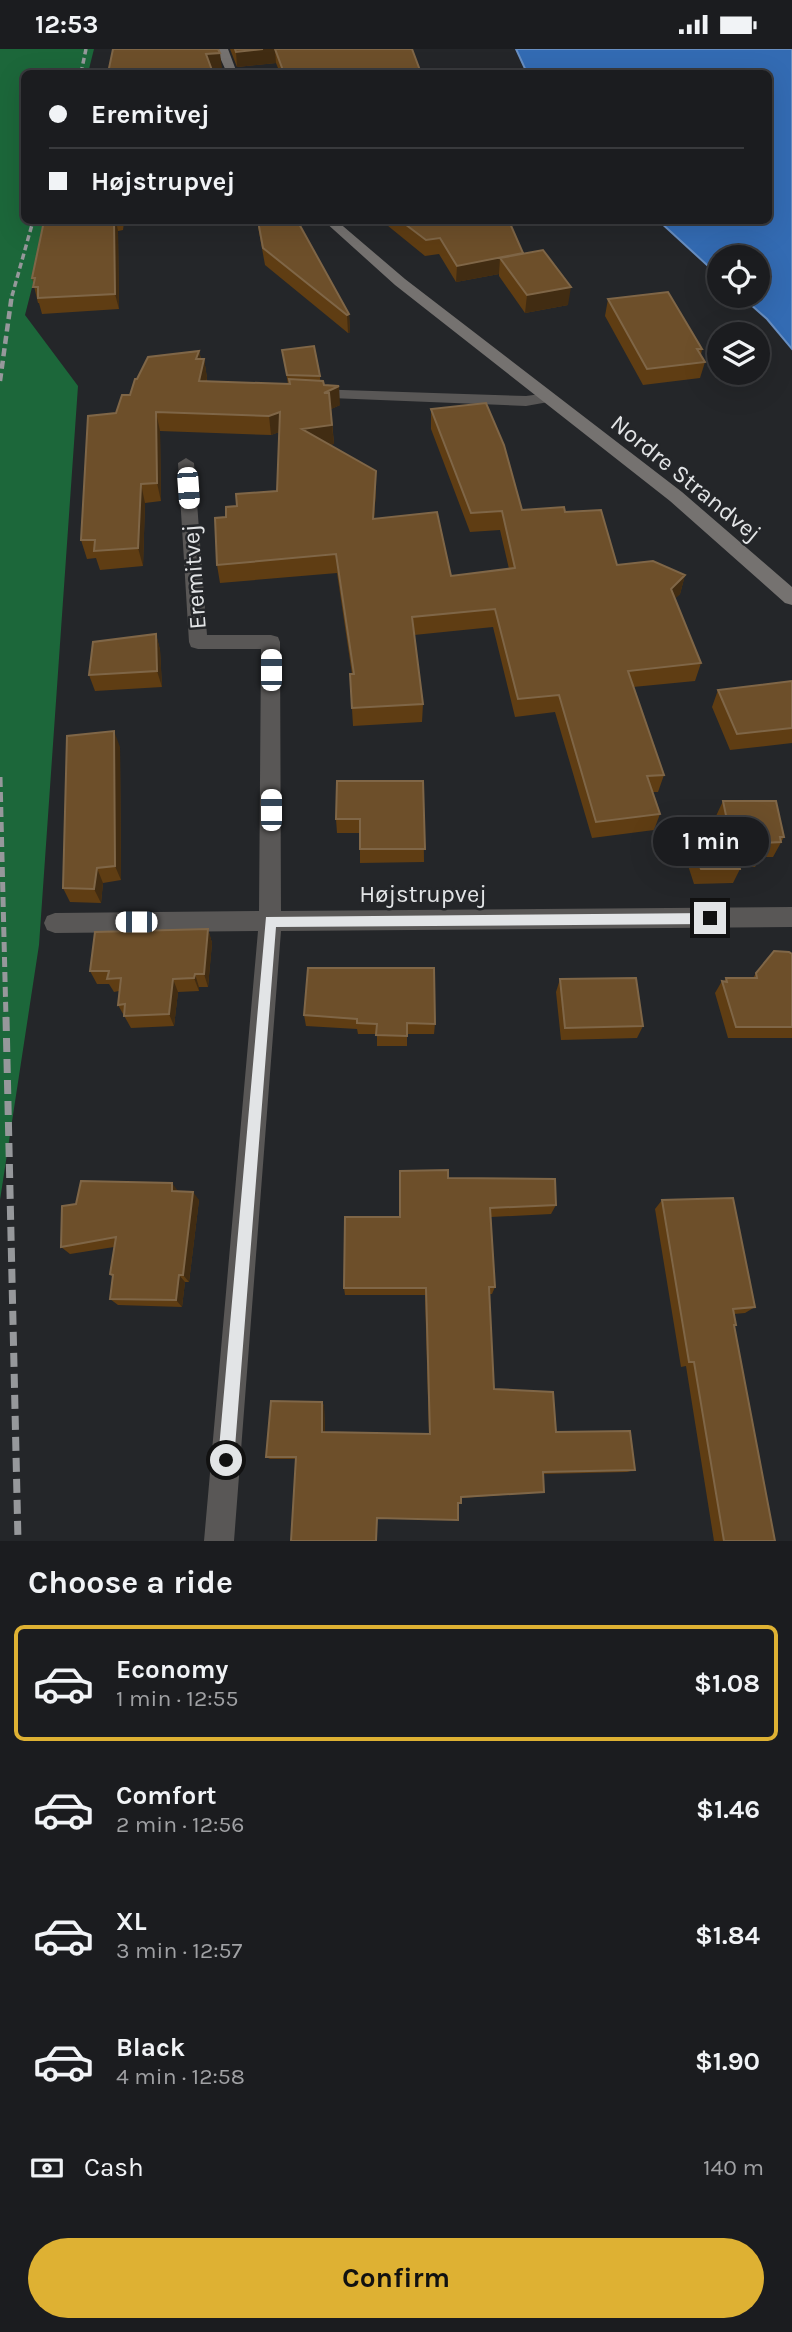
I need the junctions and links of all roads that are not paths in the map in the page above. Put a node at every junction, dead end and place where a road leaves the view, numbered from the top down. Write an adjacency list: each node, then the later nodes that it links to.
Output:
1 (222, 49): 2 (main road)
2 (231, 70)
3 (333, 224): 5 (main road, Nordre Strandvej)
4 (296, 393): 5 (street)
5 (548, 398): 7 (main road, Nordre Strandvej)
6 (186, 463): 9 (street, Eremitvej)
7 (792, 598)
8 (792, 918): 9 (street, Højstrupvej)
9 (270, 921): 10 (street, Højstrupvej); 11 (street, Eremitvej)
10 (55, 923)
11 (219, 1541)

